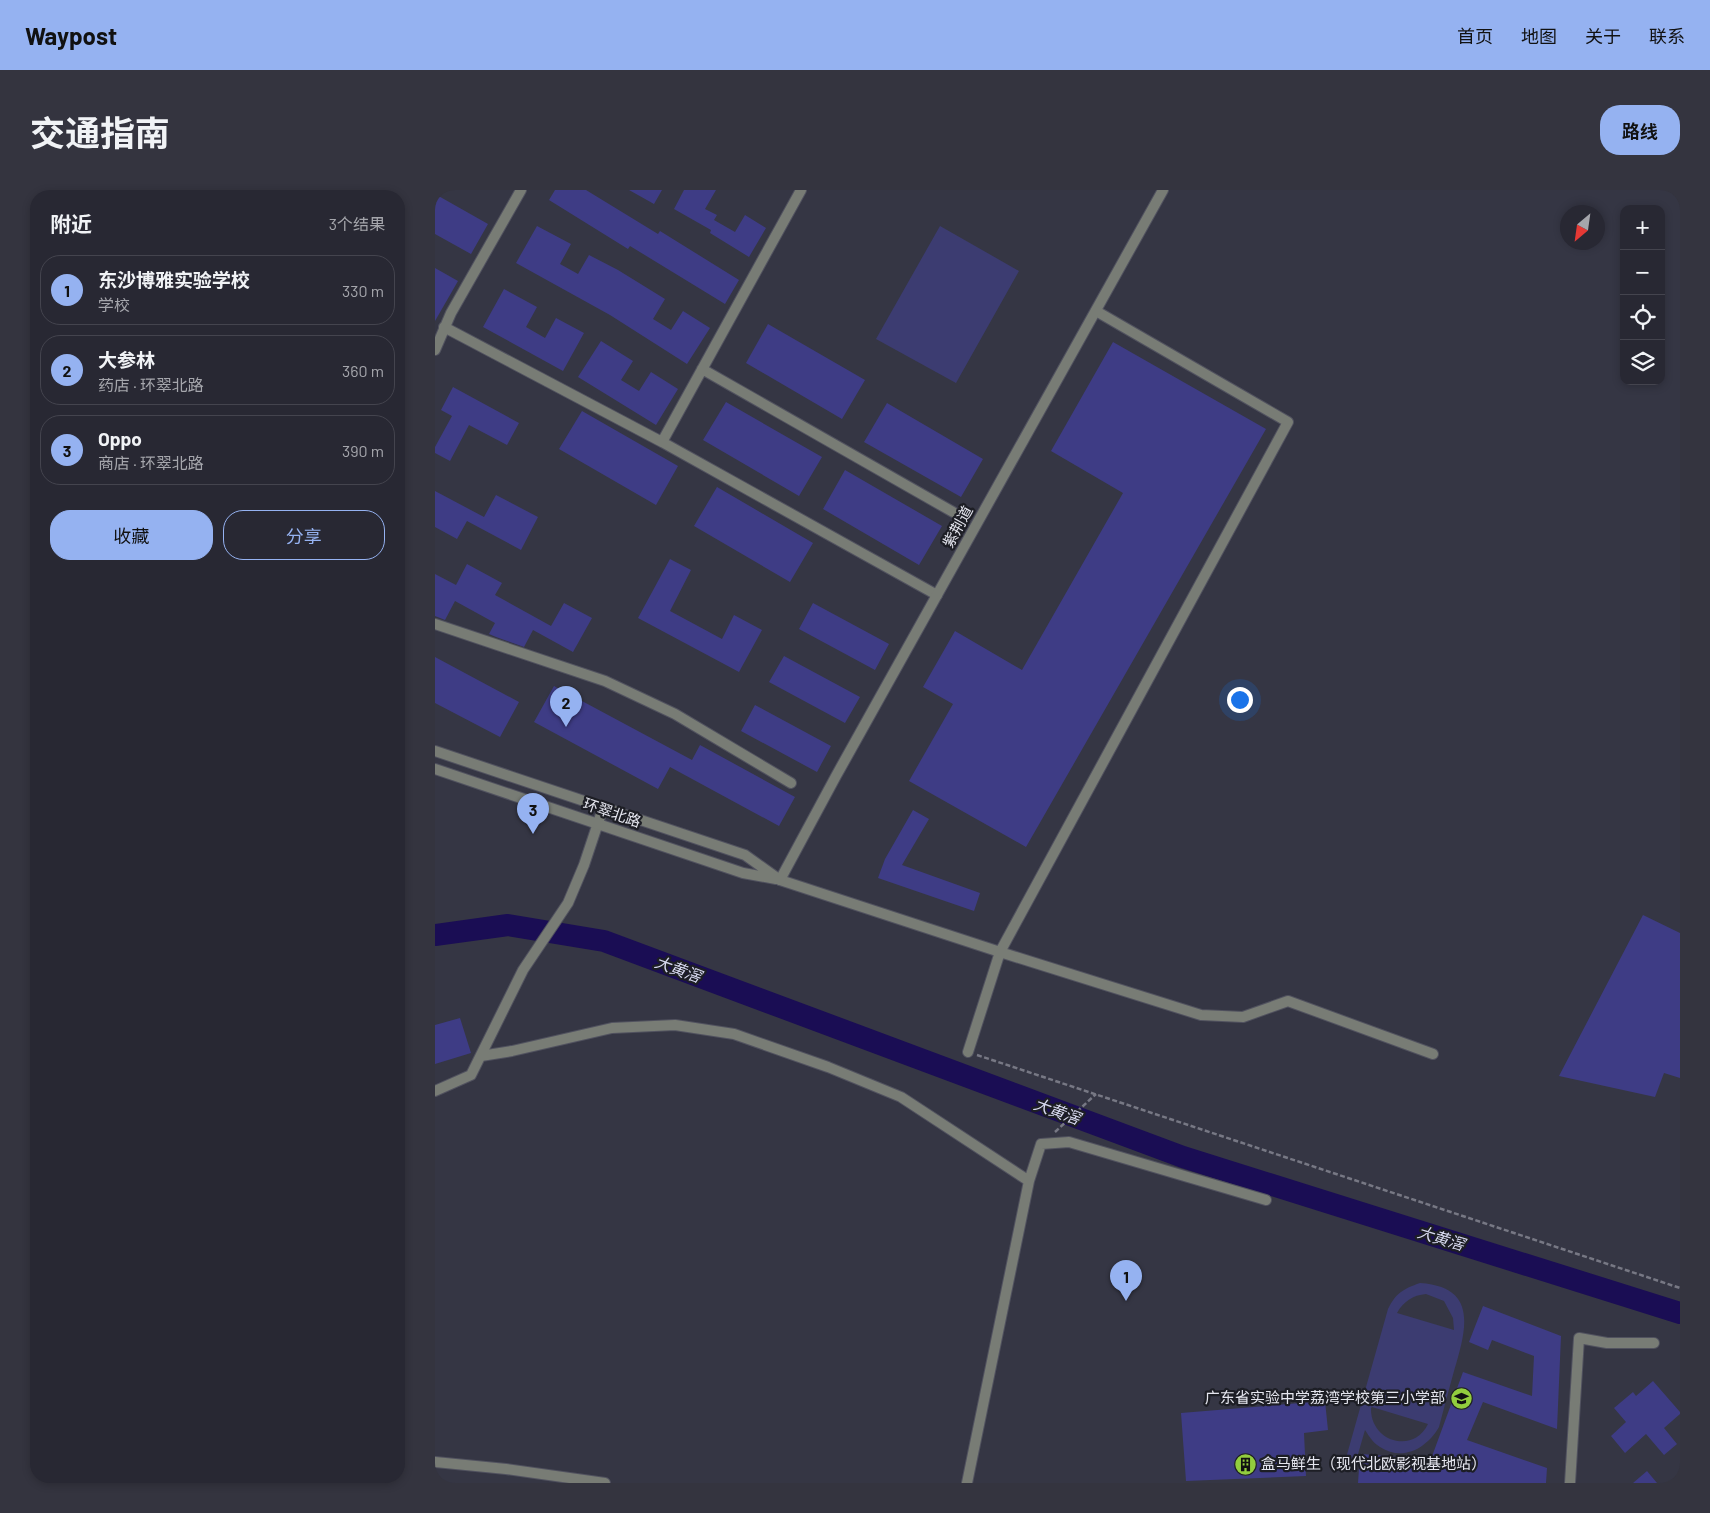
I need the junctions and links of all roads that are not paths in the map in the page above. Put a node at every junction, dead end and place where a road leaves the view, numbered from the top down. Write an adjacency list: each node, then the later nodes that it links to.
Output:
1 (521, 190): 5 (street)
2 (801, 190): 7 (street)
3 (1163, 190): 4 (street, 紫荆道)
4 (1096, 311): 10 (street, 紫荆道); 18 (street)
5 (444, 327): 6 (street); 8 (street)
6 (435, 350)
7 (702, 369): 8 (street); 9 (street)
8 (662, 442): 10 (street)
9 (953, 512)
10 (937, 596): 17 (street, 紫荆道)
11 (435, 624): 14 (street)
12 (435, 751): 15 (street)
13 (435, 769): 16 (street, 环翠北路)
14 (791, 784)
15 (603, 808): 16 (street); 17 (street)
16 (598, 824): 17 (street, 环翠北路); 21 (street)
17 (780, 880): 18 (street)
18 (1000, 952): 19 (street); 20 (street)
19 (968, 1052)
20 (1433, 1054)
21 (481, 1056): 22 (street); 23 (street)
22 (435, 1091)
23 (1029, 1181): 24 (street); 28 (street)
24 (1266, 1200)
25 (1654, 1343): 29 (street)
26 (435, 1462): 27 (street)
27 (605, 1483)
28 (967, 1483)
29 (1570, 1483)

